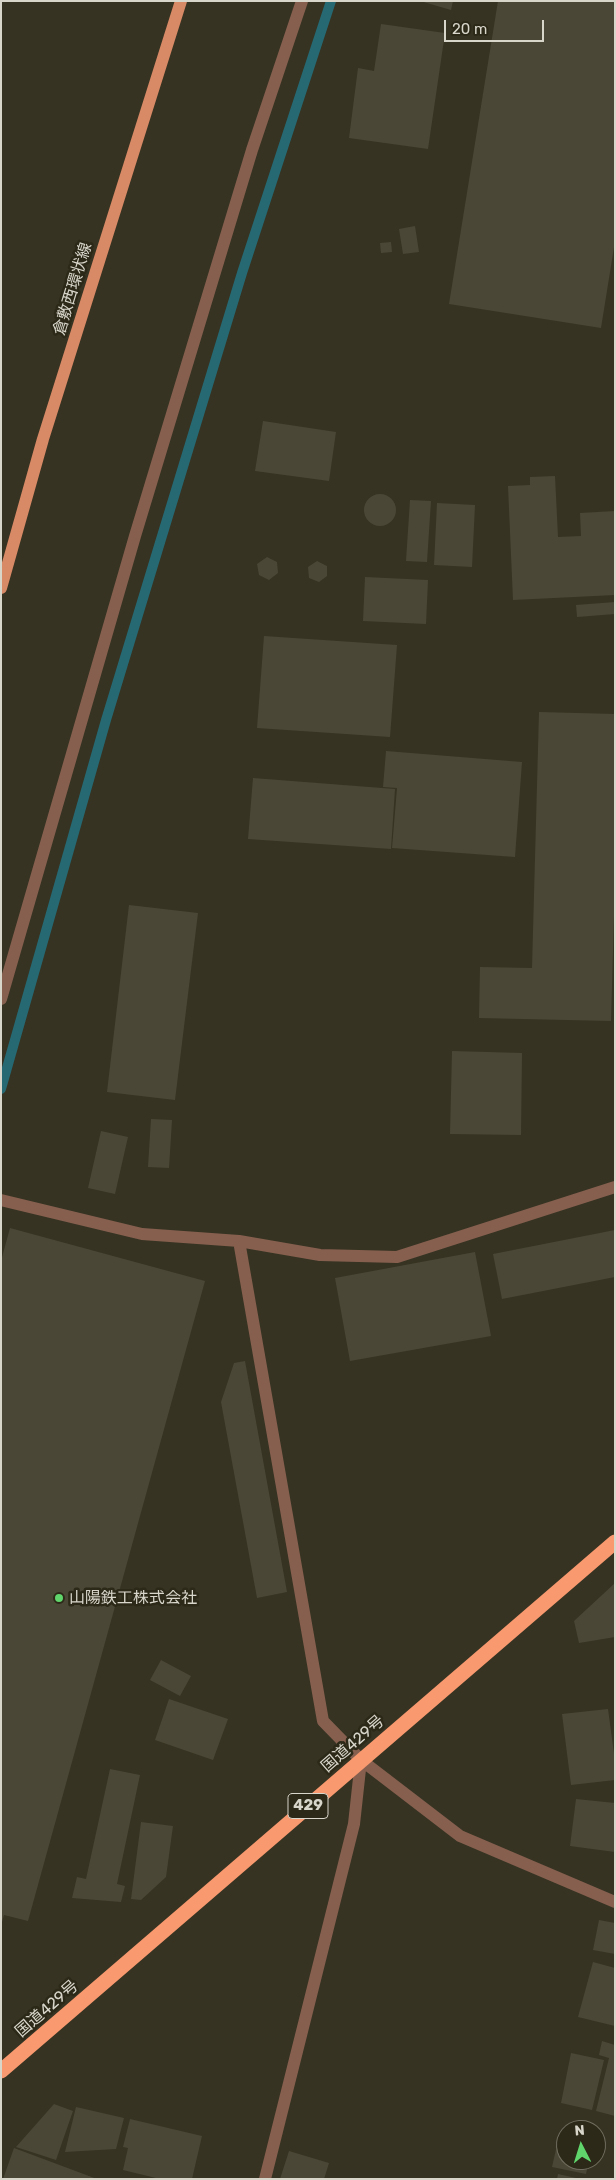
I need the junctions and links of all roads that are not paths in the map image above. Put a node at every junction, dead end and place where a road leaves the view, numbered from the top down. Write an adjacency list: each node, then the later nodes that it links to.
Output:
1 (181, 1): 3 (main road, 倉敷西環状線)
2 (302, 1): 4 (street)
3 (1, 588)
4 (1, 999)
5 (615, 1187): 7 (street)
6 (1, 1200): 7 (street)
7 (239, 1241): 9 (street)
8 (615, 1542): 9 (highway, 国道429号 / 429)
9 (361, 1760): 10 (street); 11 (highway, 国道429号 / 429); 12 (street)
10 (615, 1902)
11 (1, 2071)
12 (265, 2179)

